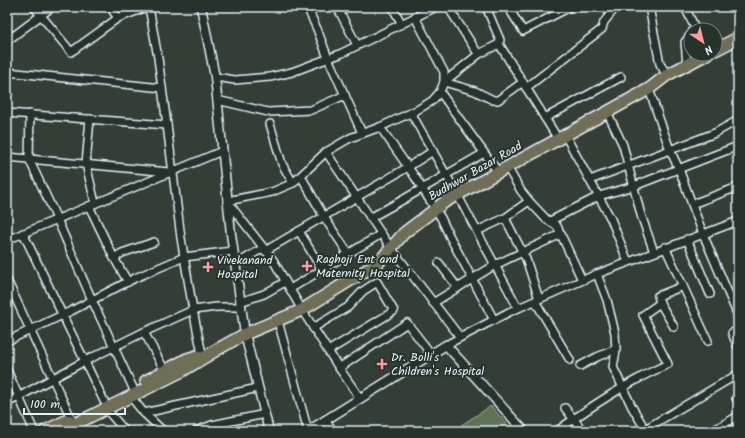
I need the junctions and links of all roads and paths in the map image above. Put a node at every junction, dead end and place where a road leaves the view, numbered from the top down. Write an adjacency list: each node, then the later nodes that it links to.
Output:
1 (34, 7): 17 (street)
2 (52, 7): 17 (street)
3 (110, 7): 19 (street)
4 (148, 7): 19 (street); 38 (street)
5 (201, 7): 34 (street)
6 (307, 7): 28 (street)
7 (337, 7): 25 (street)
8 (392, 7): 21 (street)
9 (436, 7): 18 (street)
10 (448, 7): 27 (street)
11 (486, 7): 24 (street)
12 (508, 7): 13 (street)
13 (570, 7)
14 (616, 7): 37 (street)
15 (649, 7): 33 (street)
16 (685, 7): 20 (street)
17 (41, 15): 19 (street); 23 (street)
18 (415, 17): 21 (street); 36 (street)
19 (118, 18)
20 (692, 22)
21 (402, 24): 25 (street)
22 (738, 38): 26 (highway)
23 (7, 41)
24 (499, 44): 27 (street); 37 (street)
25 (358, 45): 28 (street)
26 (723, 46)
27 (479, 54): 36 (street)
28 (328, 58): 34 (street); 41 (street)
29 (687, 62): 31 (street)
30 (693, 62): 31 (highway, Budhwar Bazar Road)
31 (687, 65): 33 (highway, Budhwar Bazar Road)
32 (7, 72): 38 (street)
33 (667, 76): 39 (highway, Budhwar Bazar Road)
34 (215, 77): 42 (street)
35 (621, 77): 47 (street)
36 (444, 82): 37 (street); 40 (street)
37 (524, 85): 47 (street)
38 (162, 88): 51 (street)
39 (649, 89): 43 (highway, Budhwar Bazar Road); 56 (street)
40 (440, 92): 45 (street); 60 (street)
41 (345, 95): 42 (street); 53 (street)
42 (217, 100): 57 (street)
43 (607, 112): 54 (highway, Budhwar Bazar Road); 64 (street)
44 (7, 113): 46 (street)
45 (411, 113): 52 (street); 58 (street)
46 (30, 114): 48 (street); 62 (street)
47 (545, 118): 54 (street)
48 (90, 119): 51 (street); 63 (street)
49 (738, 120): 56 (street)
50 (270, 124): 72 (street)
51 (167, 126): 68 (street)
52 (380, 127): 53 (street); 65 (street)
53 (362, 134): 59 (street)
54 (562, 137): 67 (highway, Budhwar Bazar Road); 71 (street)
55 (738, 146): 66 (street)
56 (670, 150): 64 (street); 66 (street)
57 (222, 151): 68 (street); 79 (street)
58 (432, 151): 65 (street); 69 (street)
59 (326, 152): 70 (street); 78 (street)
60 (484, 153): 67 (street); 69 (street)
61 (7, 157): 62 (street)
62 (29, 159): 63 (street); 87 (street)
63 (86, 164): 68 (street); 82 (street)
64 (628, 166): 71 (street); 73 (street)
65 (408, 168): 75 (street); 78 (street)
66 (679, 169): 73 (street); 81 (street)
67 (502, 170): 76 (highway, Budhwar Bazar Road); 80 (street)
68 (172, 172): 82 (street); 106 (street)
69 (446, 174): 75 (street); 76 (street)
70 (301, 176): 72 (street); 84 (street)
71 (590, 180): 77 (street)
72 (293, 183): 79 (street)
73 (634, 186): 77 (street); 104 (street)
74 (738, 187): 81 (street)
75 (422, 188): 83 (street); 85 (street)
76 (458, 194): 83 (highway, Budhwar Bazar Road); 91 (street)
77 (598, 196): 88 (street); 108 (street)
78 (357, 198): 84 (street); 85 (street)
79 (227, 201): 101 (street); 102 (street)
80 (529, 202): 86 (street); 88 (street)
81 (692, 204): 95 (street)
82 (92, 205): 87 (street); 107 (street)
83 (435, 209): 99 (highway, Budhwar Bazar Road); 114 (street)
84 (324, 217): 90 (street); 105 (street)
85 (370, 218): 93 (street)
86 (505, 218): 91 (street); 103 (street)
87 (57, 219): 92 (street); 123 (street)
88 (550, 221): 94 (street)
89 (738, 221): 95 (street)
90 (299, 231): 101 (street); 112 (street)
91 (477, 231): 110 (street)
92 (23, 233): 97 (street); 131 (street)
93 (381, 234): 99 (street); 105 (street)
94 (561, 234): 103 (street); 116 (street)
95 (703, 234): 96 (street); 132 (street)
96 (687, 239): 100 (street); 122 (street)
97 (7, 240)
98 (154, 242): 107 (street)
99 (391, 248): 125 (street); 130 (highway, Budhwar Bazar Road)
100 (665, 248): 104 (street); 119 (street)
101 (264, 250): 111 (street); 118 (street)
102 (233, 251): 106 (street); 111 (street)
103 (522, 252): 110 (street); 124 (street)
104 (654, 252): 108 (street)
105 (348, 253): 112 (street)
106 (184, 257): 117 (street); 129 (street)
107 (114, 258): 117 (street)
108 (628, 262): 113 (street)
109 (439, 263): 120 (street)
110 (495, 264): 114 (street); 128 (street)
111 (235, 265): 127 (street)
112 (322, 270): 121 (street)
113 (597, 274): 116 (street); 148 (street)
114 (472, 279): 120 (street); 133 (street)
115 (7, 280): 137 (street)
116 (582, 280): 124 (street)
117 (128, 282): 123 (street)
118 (285, 282): 121 (street); 127 (street)
119 (683, 286): 126 (street); 142 (street)
120 (458, 288): 125 (street)
121 (290, 289): 130 (street)
122 (710, 294)
123 (92, 300): 131 (street); 145 (street)
124 (537, 300): 128 (street); 152 (street)
125 (433, 303): 141 (street)
126 (660, 303): 135 (street); 160 (street)
127 (240, 305): 129 (street); 140 (street)
128 (518, 308): 133 (street)
129 (193, 310): 139 (street); 150 (street)
130 (302, 310): 134 (highway, Budhwar Bazar Road); 136 (street)
131 (62, 315): 137 (street); 153 (street)
132 (738, 316)
133 (494, 320): 141 (street)
134 (278, 321): 140 (highway, Budhwar Bazar Road); 185 (street)
135 (674, 327)
136 (314, 328): 149 (street); 149 (street)
137 (30, 330): 143 (street); 159 (street)
138 (738, 330): 146 (street)
139 (144, 332): 145 (street); 157 (street)
140 (245, 334): 147 (highway, Budhwar Bazar Road); 162 (street)
141 (460, 337): 144 (street)
142 (708, 341)
143 (7, 342)
144 (446, 345): 151 (street); 187 (street)
145 (115, 346): 153 (street); 163 (street)
146 (738, 347)
147 (218, 349): 150 (highway); 163 (highway)
148 (616, 349): 154 (street); 160 (street)
149 (328, 351): 155 (street)
150 (202, 354): 157 (highway)
151 (431, 354): 155 (street); 166 (street)
152 (570, 360)
153 (84, 361): 159 (street); 169 (street)
154 (580, 366)
155 (339, 368): 166 (street)
156 (7, 370): 161 (street)
157 (165, 371): 163 (highway)
158 (738, 374): 177 (street)
159 (53, 378): 165 (street); 176 (street)
160 (623, 387): 174 (street); 177 (street)
161 (10, 388): 165 (street)
162 (258, 388): 171 (street); 172 (street)
163 (132, 392): 169 (highway); 171 (street)
164 (738, 396): 167 (street)
165 (18, 397): 168 (street); 178 (street)
166 (360, 398): 175 (street)
167 (738, 402)
168 (7, 403)
169 (105, 405): 176 (highway); 181 (street)
170 (565, 408): 174 (street)
171 (144, 413): 182 (street)
172 (265, 414): 183 (street); 184 (street)
173 (738, 416): 190 (street)
174 (574, 419): 188 (street); 189 (street)
175 (326, 420): 185 (street); 186 (street)
176 (74, 424): 179 (highway); 180 (highway)
177 (643, 430)
178 (34, 431)
179 (45, 431)
180 (61, 431)
181 (125, 431)
182 (162, 431)
183 (196, 431)
184 (269, 431)
185 (308, 431)
186 (333, 431)
187 (524, 431)
188 (557, 431)
189 (583, 431)
190 (712, 431)

